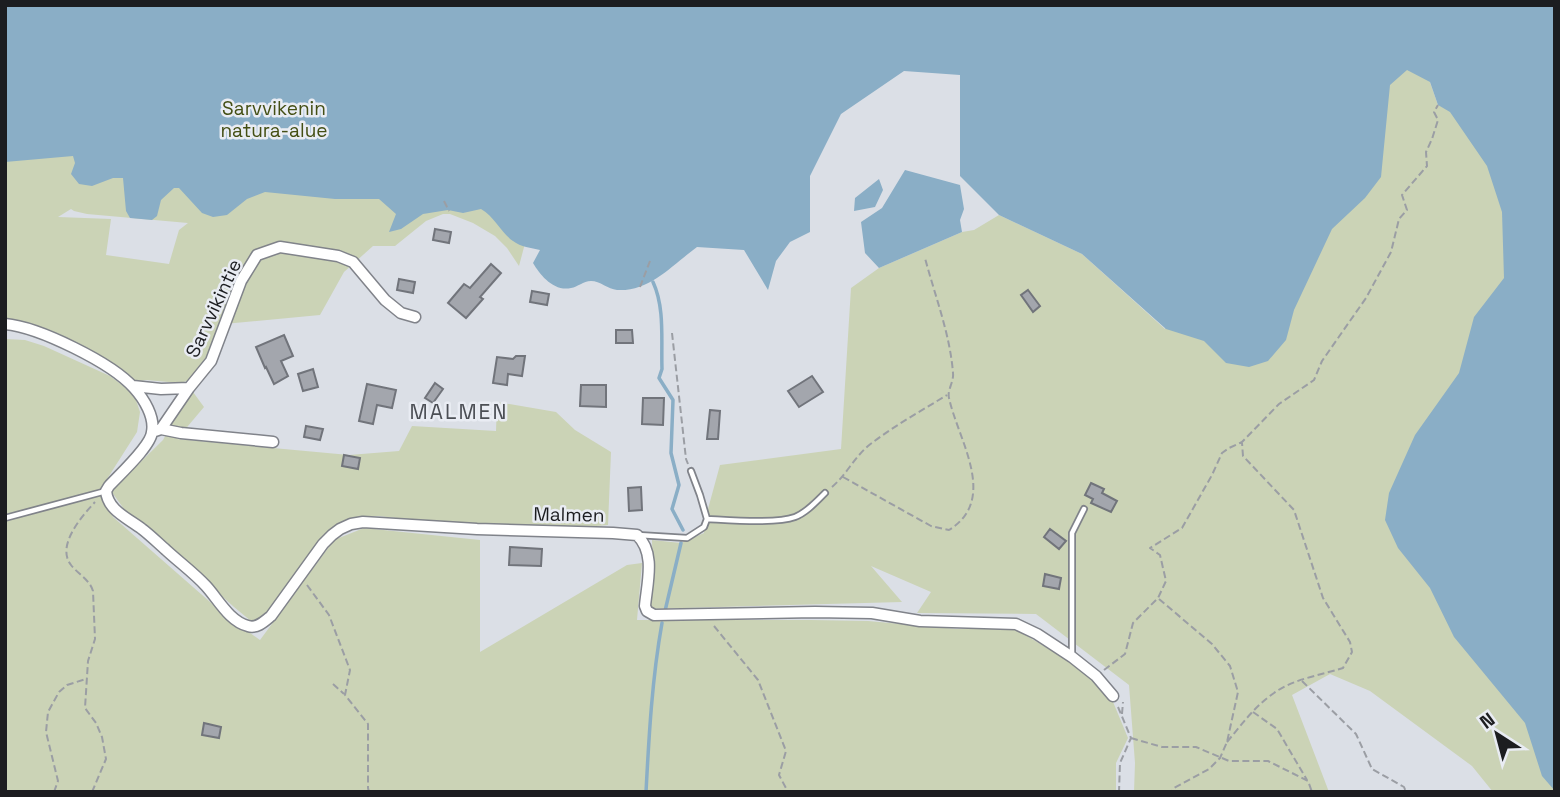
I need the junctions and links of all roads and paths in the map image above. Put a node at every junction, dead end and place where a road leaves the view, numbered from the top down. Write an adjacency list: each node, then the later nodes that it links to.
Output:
1 (1438, 105): 15 (path)
2 (444, 201): 3 (path)
3 (449, 211)
4 (925, 258): 12 (path)
5 (650, 261): 6 (path)
6 (640, 287)
7 (415, 317): 11 (street, Sarvvikintie)
8 (5, 324): 10 (street)
9 (672, 333): 16 (path)
10 (133, 386): 11 (street); 13 (street)
11 (188, 388): 13 (street, Sarvvikintie)
12 (948, 395): 17 (path); 17 (path)
13 (157, 431): 14 (street); 18 (street)
14 (273, 442)
15 (1241, 442): 25 (path); 30 (path)
16 (691, 471): 22 (lane)
17 (843, 477): 19 (path)
18 (106, 491): 21 (lane); 24 (street, Malmen); 29 (path)
19 (825, 494): 22 (lane)
20 (1084, 509): 27 (lane)
21 (5, 518)
22 (707, 519): 23 (lane)
23 (637, 535): 24 (street, Malmen); 26 (street)
24 (301, 576): 32 (path)
25 (1158, 598): 28 (path); 37 (path)
26 (704, 614): 27 (street); 43 (path)
27 (1072, 657): 28 (street)
28 (1096, 676): 33 (street)
29 (87, 679): 40 (path); 41 (path)
30 (1302, 681): 34 (path); 47 (path)
31 (333, 684): 32 (path)
32 (345, 695): 42 (path)
33 (1114, 696)
34 (1252, 712): 37 (path); 39 (path)
35 (1122, 715): 36 (path)
36 (1131, 738): 38 (path); 44 (path)
37 (1227, 741): 38 (path)
38 (1220, 758): 39 (path); 45 (path)
39 (1308, 781): 46 (path)
40 (54, 792)
41 (92, 792)
42 (369, 792)
43 (788, 792)
44 (1119, 792)
45 (1171, 792)
46 (1312, 792)
47 (1406, 792)

